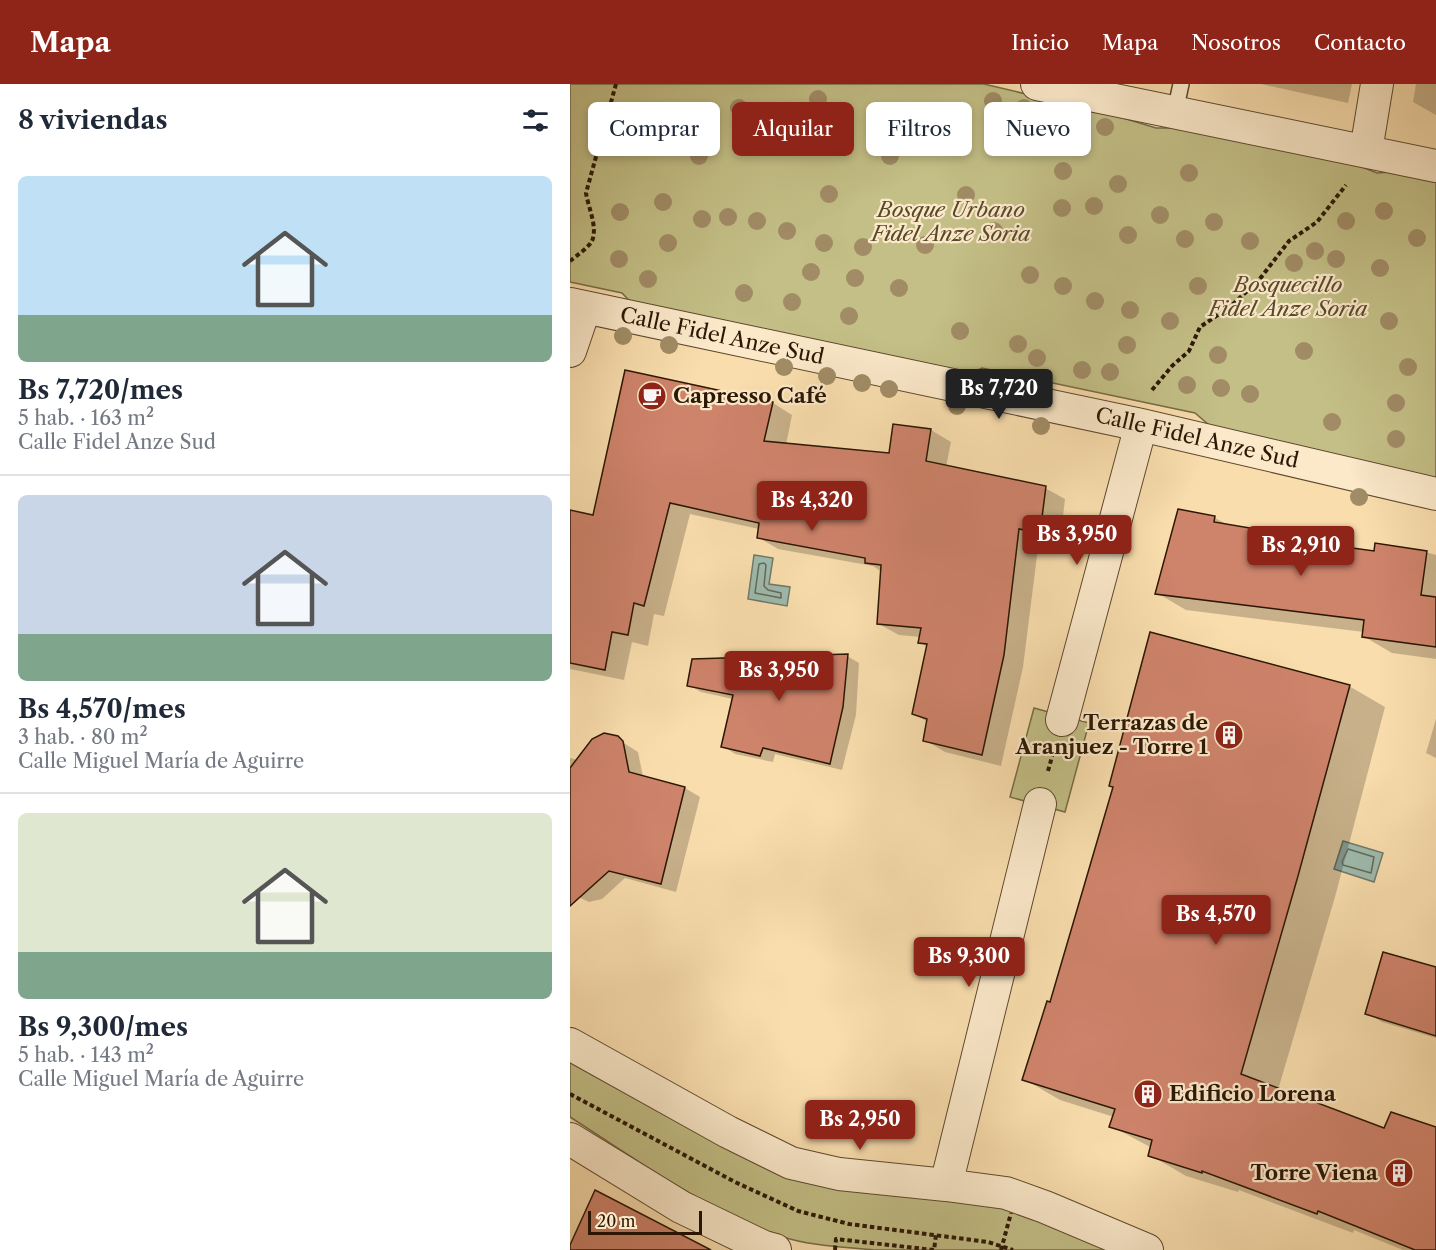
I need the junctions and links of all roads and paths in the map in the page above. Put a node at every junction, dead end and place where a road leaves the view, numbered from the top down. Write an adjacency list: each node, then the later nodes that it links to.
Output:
1 (616, 84): 7 (path)
2 (1037, 84): 4 (street)
3 (1377, 84): 5 (street)
4 (1178, 98): 5 (street)
5 (1359, 164): 6 (street); 10 (path)
6 (1436, 166)
7 (570, 261)
8 (578, 306): 9 (street); 10 (street, Calle Fidel Anze Sud)
9 (570, 351)
10 (1144, 410): 11 (street, Calle Fidel Anze Sud); 12 (street)
11 (1436, 494)
12 (1062, 720): 13 (path)
13 (1040, 804): 16 (street)
14 (570, 1044): 16 (street)
15 (570, 1139): 19 (street)
16 (946, 1185): 22 (street)
17 (1011, 1213): 21 (path, bridge)
18 (936, 1235): 20 (path)
19 (775, 1250)
20 (835, 1250)
21 (1001, 1250)
22 (1147, 1250)

